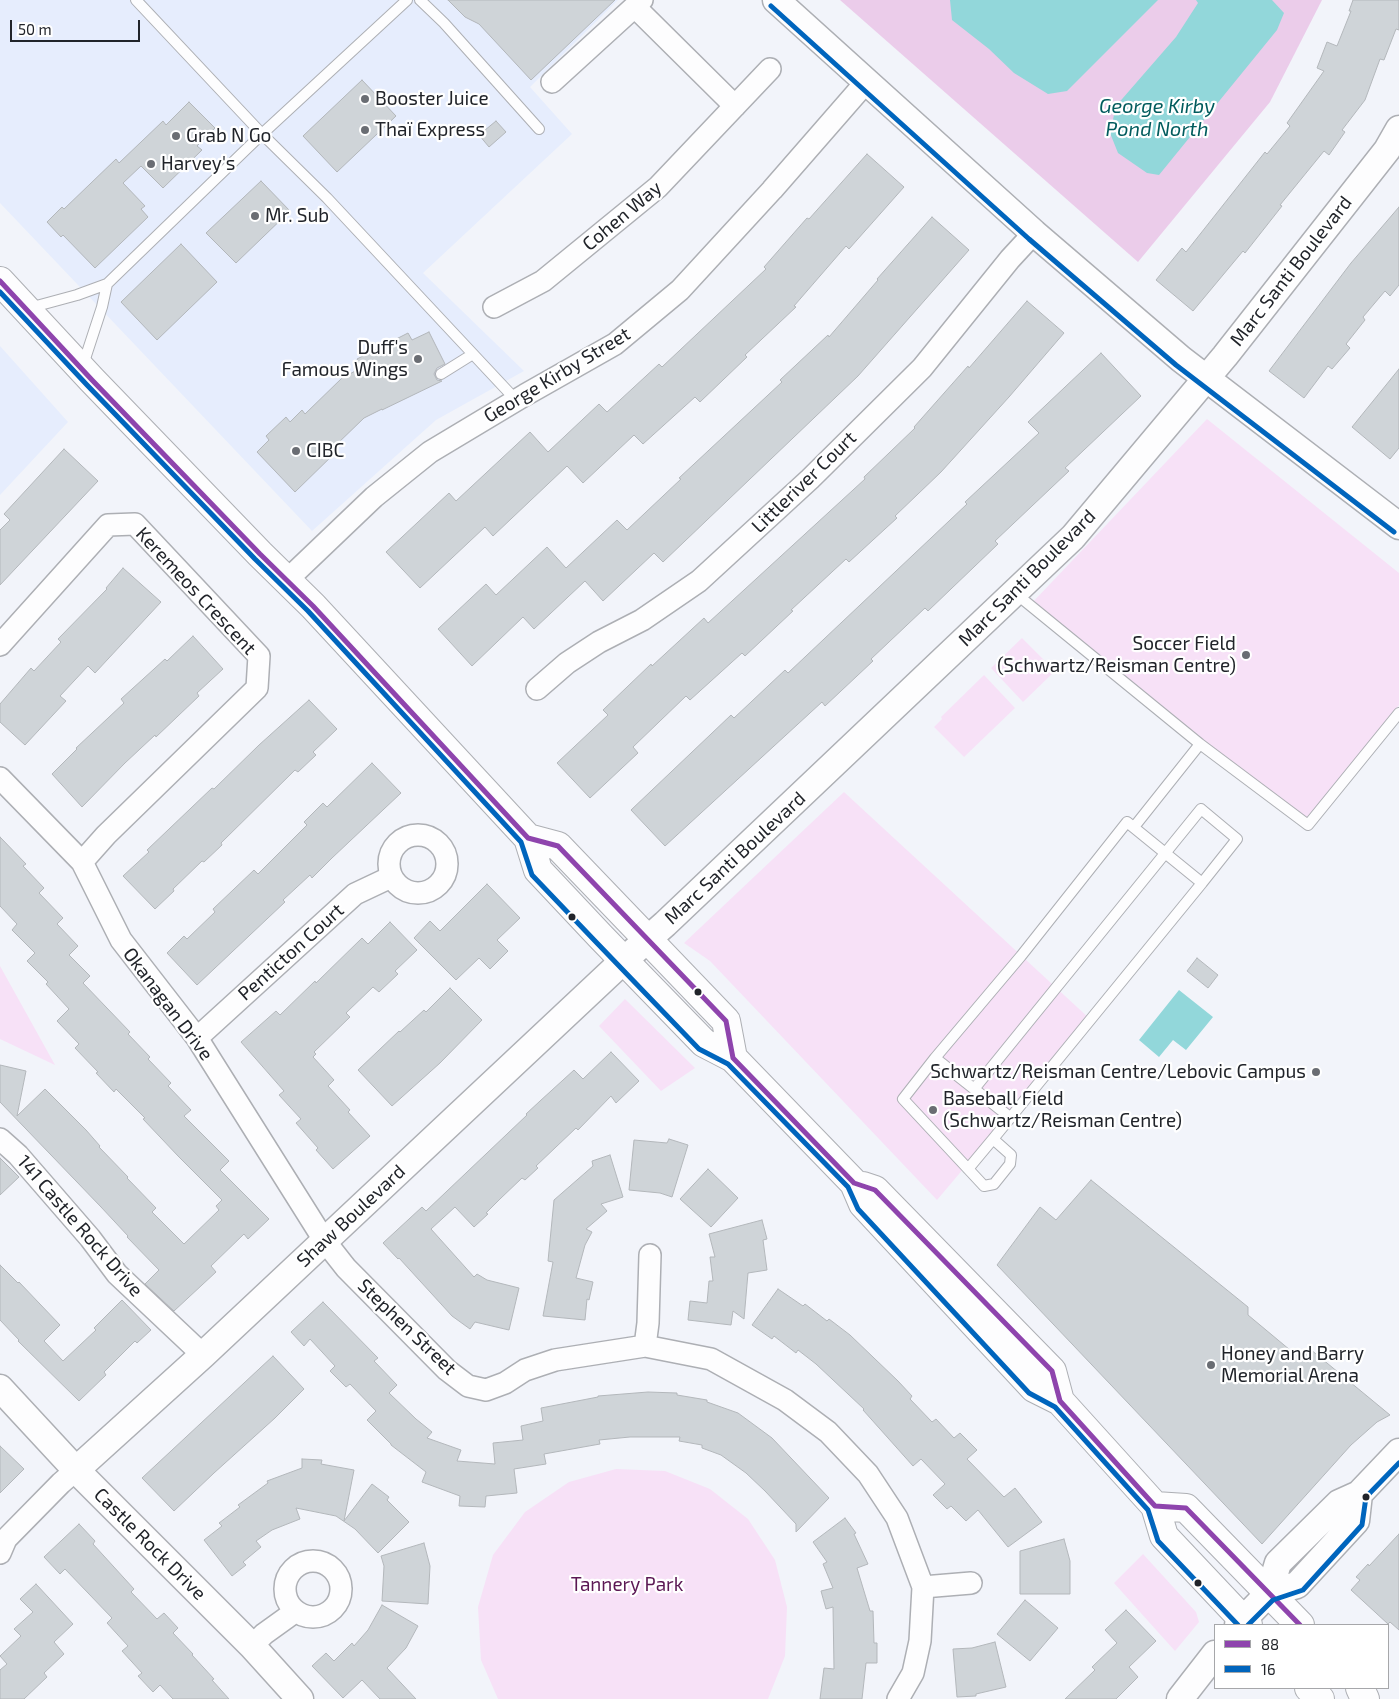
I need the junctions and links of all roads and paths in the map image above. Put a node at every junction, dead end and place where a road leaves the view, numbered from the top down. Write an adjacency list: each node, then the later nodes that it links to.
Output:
1 (136, 0): 12 (lane)
2 (407, 0): 12 (lane)
3 (420, 0): 10 (lane)
4 (776, 0): 7 (street)
5 (638, 3): 8 (street); 9 (street)
6 (770, 69): 9 (street, Cohen Way)
7 (867, 81): 13 (street); 22 (street, George Kirby Street)
8 (552, 82)
9 (735, 106): 16 (street, Cohen Way)
10 (539, 128)
11 (1399, 129): 21 (street, Marc Santi Boulevard)
12 (262, 134): 15 (lane); 18 (lane)
13 (1034, 233): 21 (street); 27 (street, Littleriver Court)
14 (0, 280): 17 (main road)
15 (107, 284): 17 (lane); 19 (lane)
16 (494, 307)
17 (26, 309): 19 (main road)
18 (473, 354): 20 (lane); 22 (lane)
19 (82, 369): 24 (main road)
20 (441, 374)
21 (1205, 378): 23 (street); 25 (street, Marc Santi Boulevard)
22 (516, 400): 24 (street, George Kirby Street)
23 (1398, 523)
24 (287, 580): 32 (main road)
25 (1015, 593): 29 (lane); 37 (street, Marc Santi Boulevard)
26 (0, 645): 34 (street, Keremeos Crescent)
27 (537, 689)
28 (1399, 713): 29 (lane)
29 (1200, 744): 31 (lane)
30 (0, 778): 34 (street, Okanagan Drive)
31 (1134, 827): 33 (lane); 41 (lane)
32 (528, 838): 37 (main road); 38 (main road)
33 (1165, 853): 36 (lane); 36 (lane); 42 (lane)
34 (82, 862): 39 (street, Okanagan Drive)
35 (391, 877): 39 (street, Penticton Court)
36 (1202, 883): 43 (lane)
37 (648, 939): 38 (street, Marc Santi Boulevard); 40 (main road)
38 (624, 961): 40 (main road); 47 (street, Shaw Boulevard)
39 (197, 1038): 47 (street, Okanagan Drive)
40 (733, 1058): 54 (main road)
41 (935, 1058): 42 (lane); 46 (lane)
42 (974, 1089): 43 (lane)
43 (1011, 1118): 45 (lane)
44 (0, 1139): 50 (street, 141 Castle Rock Drive)
45 (993, 1139): 46 (lane); 46 (lane)
46 (968, 1169)
47 (324, 1240): 49 (street, Stephen Street); 50 (street, Shaw Boulevard)
48 (650, 1255): 49 (street)
49 (645, 1346): 57 (street, Stephen Street)
50 (203, 1355): 53 (street, Shaw Boulevard)
51 (0, 1388): 53 (street, Castle Rock Drive)
52 (1399, 1452): 58 (street)
53 (76, 1470): 55 (street); 62 (street, Castle Rock Drive)
54 (1155, 1506): 58 (main road); 60 (main road)
55 (0, 1553)
56 (970, 1583): 57 (street)
57 (923, 1587): 66 (street, Stephen Street)
58 (1269, 1593): 60 (street); 61 (main road)
59 (296, 1611): 62 (street)
60 (1243, 1624)
61 (1299, 1624)
62 (252, 1646): 65 (street, Castle Rock Drive)
63 (1214, 1655): 67 (street)
64 (1310, 1689): 68 (main road)
65 (300, 1699)
66 (898, 1699)
67 (1180, 1699)
68 (1320, 1699)

